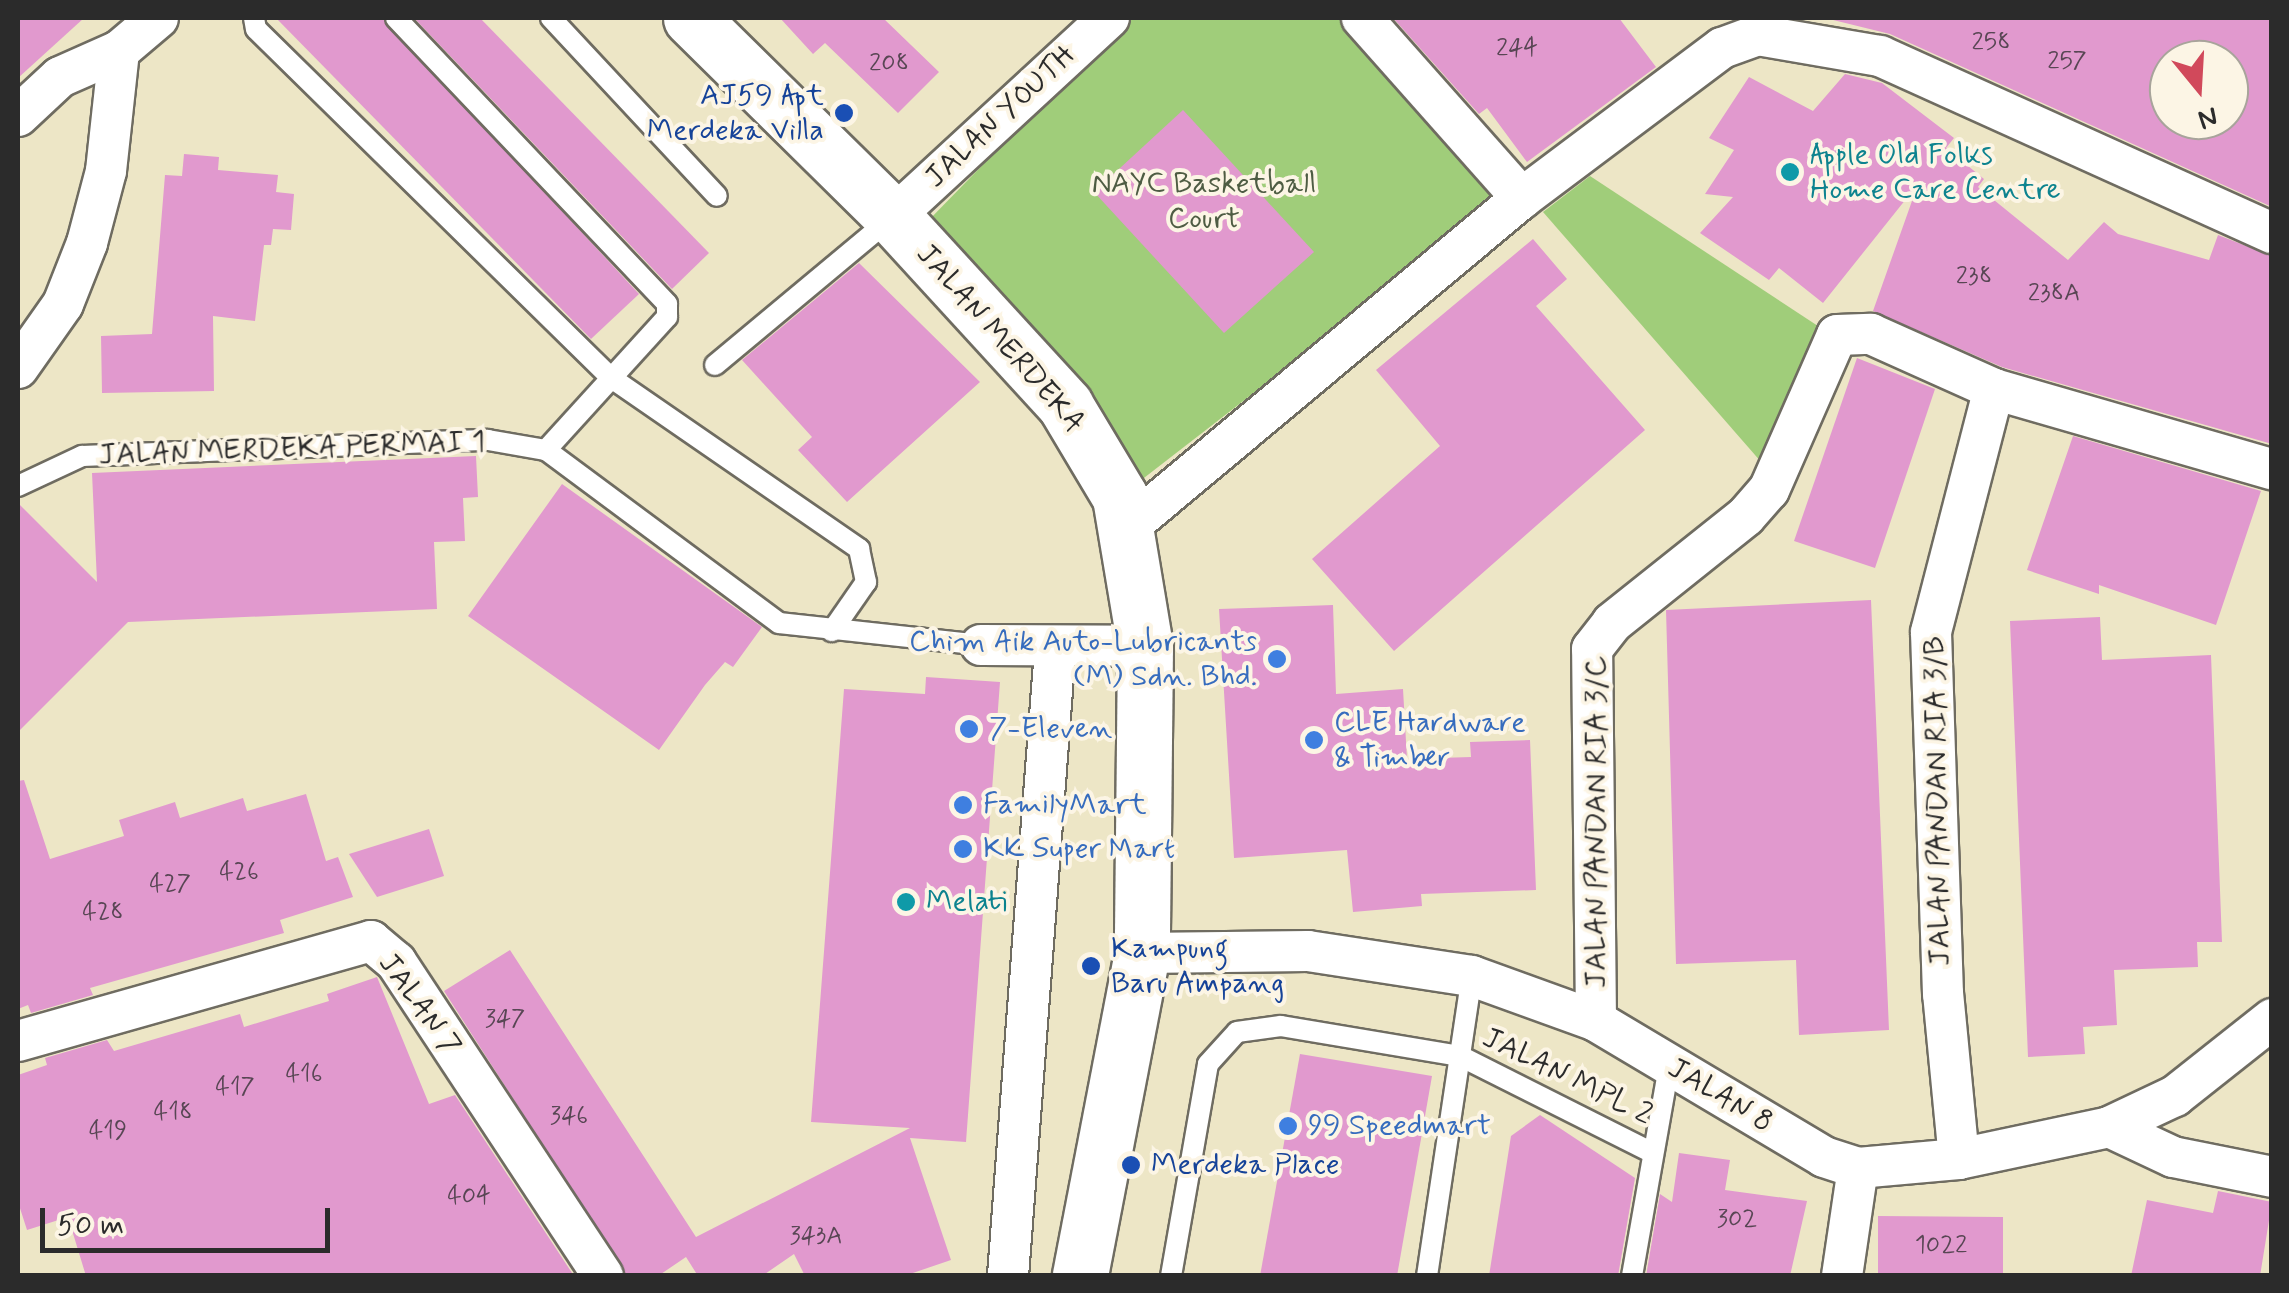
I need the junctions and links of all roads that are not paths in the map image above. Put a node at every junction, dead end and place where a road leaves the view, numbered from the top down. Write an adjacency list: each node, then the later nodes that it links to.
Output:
1 (158, 18): 9 (street)
2 (396, 18): 17 (lane)
3 (550, 18): 11 (lane)
4 (691, 18): 13 (street, JALAN MERDEKA)
5 (1109, 18): 13 (street, JALAN YOUTH)
6 (1362, 18): 12 (street)
7 (255, 23): 17 (lane)
8 (1730, 29): 12 (street); 14 (street)
9 (119, 51): 10 (street); 16 (street)
10 (18, 116)
11 (716, 196)
12 (1522, 198): 22 (street)
13 (893, 217): 15 (lane); 22 (street, JALAN MERDEKA)
14 (2272, 233)
15 (714, 365)
16 (18, 368)
17 (610, 377): 19 (lane); 23 (lane)
18 (1994, 389): 20 (street, JALAN PANDAN RIA 3/C); 30 (street, JALAN PANDAN RIA 3/C); 36 (street, JALAN PANDAN RIA 3/B)
19 (546, 450): 21 (lane, JALAN MERDEKA PERMAI 1); 23 (lane, JALAN MERDEKA PERMAI 1)
20 (2272, 469)
21 (18, 486)
22 (1128, 528): 25 (street, JALAN MERDEKA)
23 (832, 631): 24 (lane, JALAN MERDEKA PERMAI 1)
24 (981, 645): 26 (street, JALAN MERDEKA PERMAI 1)
25 (1145, 646): 26 (street, JALAN MERDEKA PERMAI 1); 27 (street, JALAN MERDEKA)
26 (1055, 649): 40 (street)
27 (1142, 953): 28 (street, JALAN 8); 41 (street, JALAN MERDEKA)
28 (1472, 976): 30 (street, JALAN 8); 32 (lane)
29 (2272, 1019): 34 (street, JALAN 8)
30 (1596, 1021): 33 (street, JALAN 8)
31 (18, 1042): 39 (street, JALAN 7)
32 (1460, 1056): 35 (lane, JALAN MPL 2); 42 (lane, JALAN MPL 2); 43 (lane)
33 (1669, 1066): 35 (lane); 37 (street, JALAN 8)
34 (2109, 1127): 36 (street, JALAN 8); 38 (street)
35 (1652, 1152): 44 (lane)
36 (1959, 1159): 37 (street, JALAN 8)
37 (1858, 1168): 45 (street)
38 (2272, 1177)
39 (603, 1276)
40 (1008, 1276)
41 (1080, 1276)
42 (1171, 1276)
43 (1427, 1276)
44 (1632, 1276)
45 (1842, 1276)

